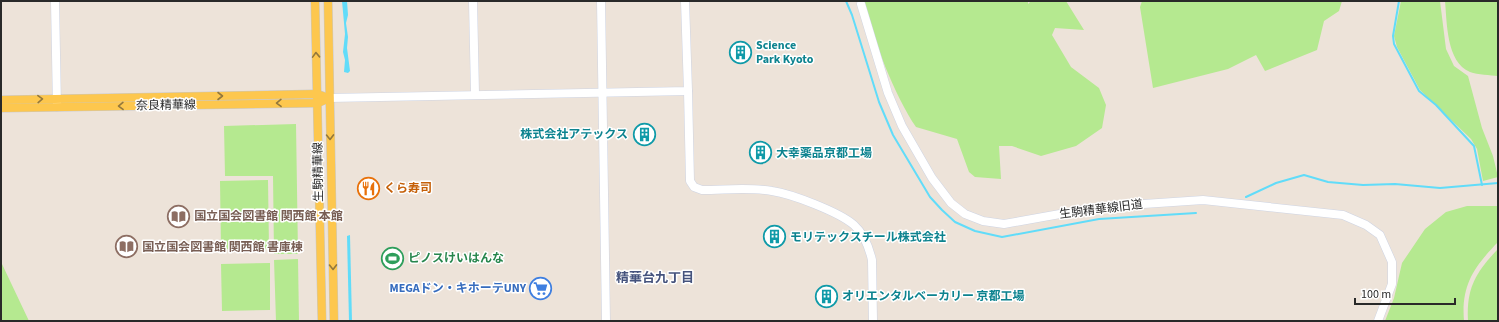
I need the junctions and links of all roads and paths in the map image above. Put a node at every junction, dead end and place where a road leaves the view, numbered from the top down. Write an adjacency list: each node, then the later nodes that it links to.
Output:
1 (55, 1): 12 (street)
2 (315, 1): 10 (main road, one-way to 2)
3 (328, 1): 13 (main road)
4 (473, 1): 11 (street)
5 (600, 1): 9 (street)
6 (685, 1): 8 (street)
7 (860, 4): 22 (street, 生駒精華線旧道)
8 (688, 91): 9 (street); 21 (street)
9 (602, 92): 11 (street); 20 (street)
10 (317, 94): 12 (main road, 奈良精華線, one-way to 10); 13 (main road, 奈良精華線); 15 (main road, 生駒精華線)
11 (475, 94): 13 (street)
12 (56, 98): 14 (main road, 奈良精華線, one-way to 12); 16 (street)
13 (329, 98): 15 (main road, 奈良精華線); 19 (main road, 生駒精華線, one-way to 19)
14 (1, 100)
15 (318, 103): 16 (main road, 奈良精華線, one-way to 16); 18 (main road, 生駒精華線)
16 (56, 107): 17 (main road, 奈良精華線)
17 (1, 108)
18 (322, 321)
19 (334, 321)
20 (606, 321)
21 (873, 321)
22 (1378, 321)

